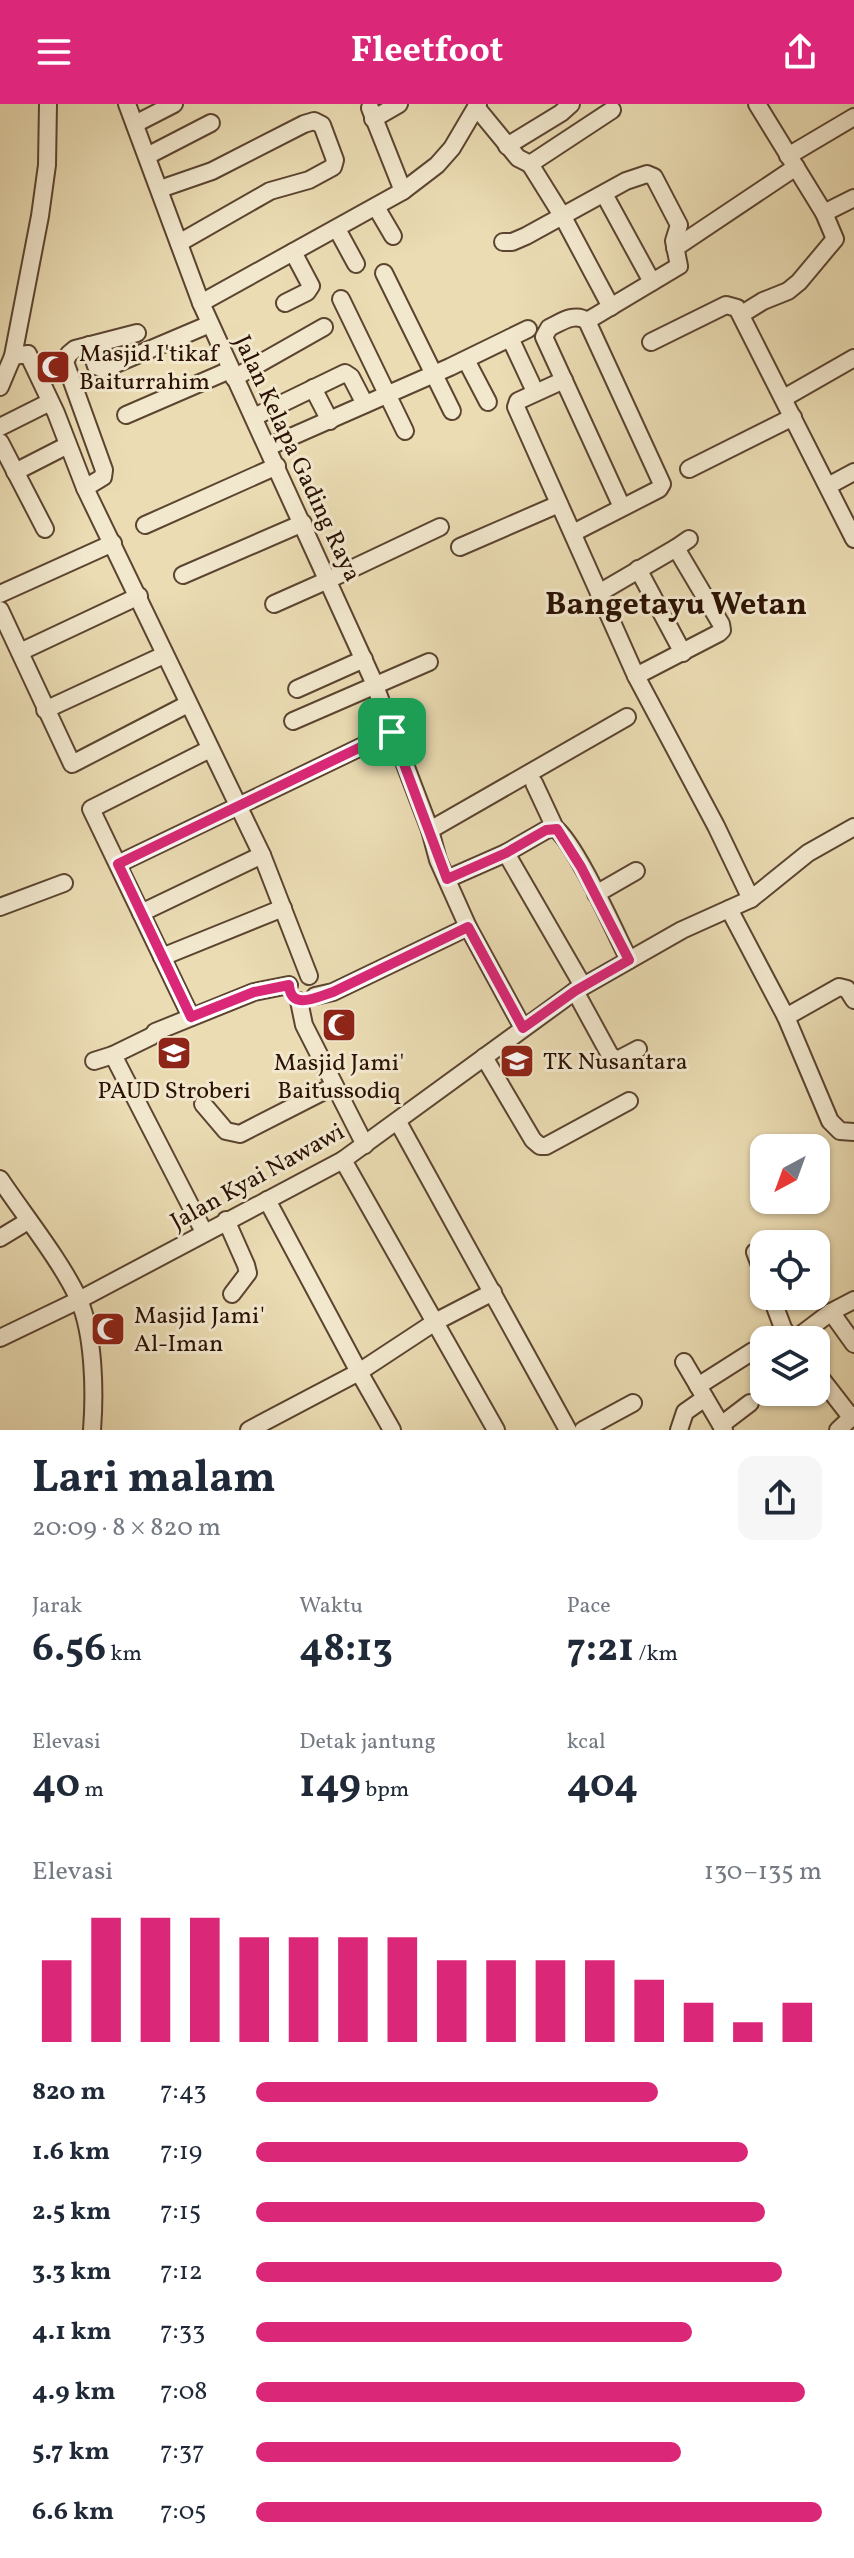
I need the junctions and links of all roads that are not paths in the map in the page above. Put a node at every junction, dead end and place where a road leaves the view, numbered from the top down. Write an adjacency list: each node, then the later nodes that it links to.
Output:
1 (48, 104): 45 (street)
2 (127, 104): 11 (street, Jalan Kelapa Gading Raya)
3 (174, 104): 11 (street)
4 (399, 104): 17 (street)
5 (571, 104): 12 (street)
6 (757, 104): 14 (street)
7 (477, 106): 12 (street); 17 (street)
8 (612, 110): 15 (street)
9 (854, 117): 14 (street)
10 (211, 123): 13 (street)
11 (135, 124): 13 (street, Jalan Kelapa Gading Raya)
12 (507, 146): 15 (street)
13 (147, 156): 16 (street, Jalan Kelapa Gading Raya)
14 (792, 162): 21 (street); 27 (street)
15 (530, 164): 22 (street)
16 (160, 189): 26 (street, Jalan Kelapa Gading Raya); 26 (street)
17 (403, 191): 20 (street)
18 (604, 194): 22 (street); 27 (street); 31 (street)
19 (854, 198): 21 (street)
20 (376, 207): 23 (street); 24 (street)
21 (824, 213): 36 (street)
22 (563, 217): 25 (street); 35 (street)
23 (337, 229): 28 (street); 29 (street)
24 (393, 236)
25 (503, 242)
26 (179, 243): 33 (street, Jalan Kelapa Gading Raya)
27 (675, 248): 31 (street)
28 (293, 252): 33 (street); 34 (street)
29 (356, 264)
30 (384, 273): 48 (street)
31 (652, 282): 35 (street)
32 (341, 299): 54 (street)
33 (201, 303): 38 (street, Jalan Kelapa Gading Raya)
34 (285, 303)
35 (611, 307): 37 (street)
36 (742, 314): 43 (street); 55 (street)
37 (587, 321): 50 (street); 76 (street)
38 (210, 324): 44 (street); 49 (street, Jalan Kelapa Gading Raya)
39 (324, 327): 49 (street)
40 (528, 329): 42 (street)
41 (137, 333): 44 (street)
42 (510, 338): 47 (street); 51 (street)
43 (651, 342)
44 (89, 345): 74 (street)
45 (13, 356): 52 (street); 74 (street)
46 (854, 358): 55 (street)
47 (466, 360): 48 (street); 56 (street)
48 (434, 373): 54 (street); 59 (street)
49 (232, 374): 60 (street); 61 (street, Jalan Kelapa Gading Raya)
50 (564, 380): 75 (street); 76 (street)
51 (532, 385)
52 (0, 387)
53 (313, 388): 57 (street); 61 (street); 63 (street)
54 (388, 394): 57 (street); 65 (street)
55 (784, 398): 62 (street)
56 (488, 402)
57 (365, 404): 63 (street)
58 (44, 405): 64 (street)
59 (452, 411)
60 (126, 415)
61 (254, 417): 67 (street, Jalan Kelapa Gading Raya)
62 (793, 417): 70 (street); 73 (street)
63 (330, 421): 67 (street)
64 (0, 427)
65 (405, 431)
66 (0, 442): 71 (street)
67 (268, 447): 69 (street, Jalan Kelapa Gading Raya)
68 (62, 448): 71 (street)
69 (277, 466): 77 (street, Jalan Kelapa Gading Raya); 78 (street)
70 (689, 469)
71 (15, 472): 80 (street)
72 (854, 472): 73 (street)
73 (828, 486): 82 (street)
74 (85, 488): 83 (street)
75 (559, 504): 81 (street); 84 (street)
76 (622, 507): 81 (street)
77 (303, 523): 86 (street); 87 (street, Jalan Kelapa Gading Raya)
78 (145, 525)
79 (440, 527): 87 (street)
80 (45, 529)
81 (573, 533): 88 (street)
82 (854, 539)
83 (113, 543): 89 (street); 90 (street)
84 (460, 547)
85 (638, 569): 88 (street); 94 (street); 94 (street)
86 (183, 575)
87 (328, 580): 91 (street); 96 (street, Jalan Kelapa Gading Raya)
88 (599, 593): 98 (street)
89 (0, 594)
90 (139, 596): 93 (street); 95 (street)
91 (274, 604)
92 (0, 610): 93 (street)
93 (20, 652): 102 (street)
94 (683, 653): 98 (street)
95 (164, 655): 101 (street); 102 (street)
96 (364, 659): 99 (street, Jalan Kelapa Gading Raya); 100 (street)
97 (429, 662): 99 (street)
98 (636, 676): 119 (street)
99 (375, 684): 104 (street); 105 (street, Jalan Kelapa Gading Raya)
100 (297, 689)
101 (188, 704): 102 (street); 106 (street)
102 (45, 710)
103 (627, 717): 111 (street)
104 (293, 721)
105 (392, 732): 108 (street); 111 (street, Jalan Kelapa Gading Raya)
106 (210, 749): 108 (street); 114 (street)
107 (534, 783): 110 (street)
108 (237, 805): 113 (street); 114 (street)
109 (854, 827): 119 (street, Jalan Kyai Nawawi)
110 (555, 828): 112 (street); 118 (street)
111 (430, 830): 116 (street, Jalan Kelapa Gading Raya)
112 (506, 853): 116 (street); 129 (street)
113 (262, 855): 121 (street); 123 (street)
114 (118, 864): 123 (street)
115 (636, 871): 118 (street)
116 (447, 879): 124 (street, Jalan Kelapa Gading Raya)
117 (64, 883): 120 (street)
118 (596, 894): 126 (street)
119 (751, 899): 122 (street, Jalan Kyai Nawawi)
120 (0, 907)
121 (283, 908): 125 (street); 127 (street)
122 (729, 909): 126 (street, Jalan Kyai Nawawi); 133 (street)
123 (141, 913): 125 (street)
124 (468, 927): 131 (street); 134 (street, Jalan Kelapa Gading Raya)
125 (162, 957): 132 (street)
126 (629, 960): 129 (street, Jalan Kyai Nawawi)
127 (309, 976): 128 (street); 131 (street)
128 (289, 985): 131 (street); 132 (street)
129 (579, 989): 134 (street, Jalan Kyai Nawawi); 135 (street)
130 (852, 992): 133 (street)
131 (307, 998): 139 (street)
132 (191, 1017): 136 (street)
133 (786, 1017): 143 (street)
134 (523, 1028): 137 (street, Jalan Kyai Nawawi)
135 (638, 1049)
136 (113, 1055): 138 (street); 150 (street)
137 (484, 1057): 140 (street); 142 (street, Jalan Kyai Nawawi)
138 (94, 1061)
139 (334, 1086): 141 (street); 144 (street)
140 (629, 1101)
141 (203, 1104)
142 (398, 1122): 144 (street, Jalan Kyai Nawawi); 152 (street)
143 (854, 1132)
144 (365, 1145): 145 (street, Jalan Kyai Nawawi)
145 (343, 1160): 147 (street, Jalan Kyai Nawawi); 157 (street)
146 (0, 1179): 149 (street)
147 (267, 1200): 148 (street, Jalan Kyai Nawawi); 163 (street)
148 (226, 1220): 150 (street, Jalan Kyai Nawawi); 153 (street)
149 (28, 1221): 151 (street); 154 (street)
150 (204, 1232): 154 (street, Jalan Kyai Nawawi)
151 (0, 1238)
152 (493, 1292): 157 (street); 175 (street)
153 (232, 1294)
154 (79, 1300): 159 (street, Jalan Kyai Nawawi); 171 (street)
155 (854, 1300): 156 (street)
156 (831, 1312): 158 (street); 160 (street)
157 (435, 1322): 163 (street); 174 (street)
158 (812, 1326)
159 (0, 1338)
160 (854, 1344)
161 (750, 1353): 165 (street)
162 (684, 1362): 165 (street)
163 (359, 1372): 172 (street); 173 (street)
164 (830, 1389): 168 (street)
165 (701, 1392): 169 (street); 176 (street)
166 (633, 1403): 170 (street)
167 (750, 1403): 169 (street)
168 (852, 1416): 177 (street)
169 (722, 1428)
170 (588, 1429)
171 (92, 1430)
172 (249, 1430)
173 (392, 1430)
174 (496, 1430)
175 (568, 1430)
176 (679, 1430)
177 (838, 1430)

